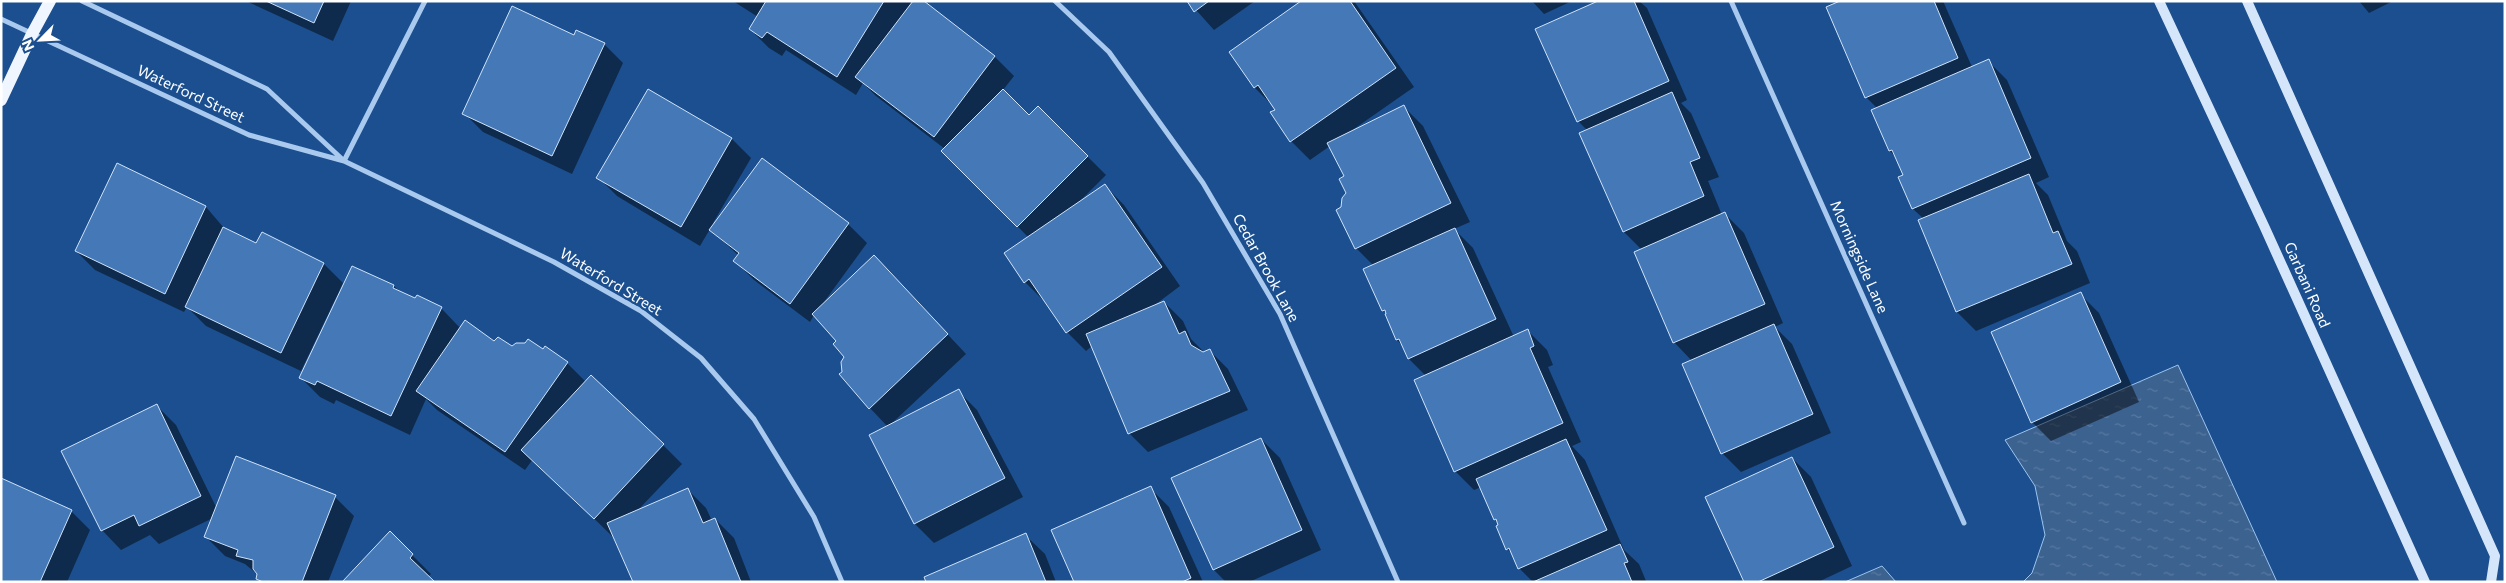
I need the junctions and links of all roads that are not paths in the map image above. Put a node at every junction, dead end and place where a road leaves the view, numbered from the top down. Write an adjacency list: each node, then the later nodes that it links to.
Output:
1 (50, 1): 9 (main road)
2 (82, 1): 11 (street, Waterford Street)
3 (426, 1): 11 (street)
4 (1054, 1): 14 (street, Cedar Brook Lane)
5 (1731, 1): 12 (street, Morningside Lane)
6 (2159, 1): 15 (main road, Garbani Road)
7 (2247, 1): 16 (main road)
8 (1, 19): 9 (street, Waterford Street)
9 (32, 34): 10 (main road); 11 (street, Waterford Street)
10 (1, 100)
11 (344, 160): 13 (street, Waterford Street)
12 (1964, 524)
13 (842, 582)
14 (1398, 582)
15 (2425, 582)
16 (2492, 582)

